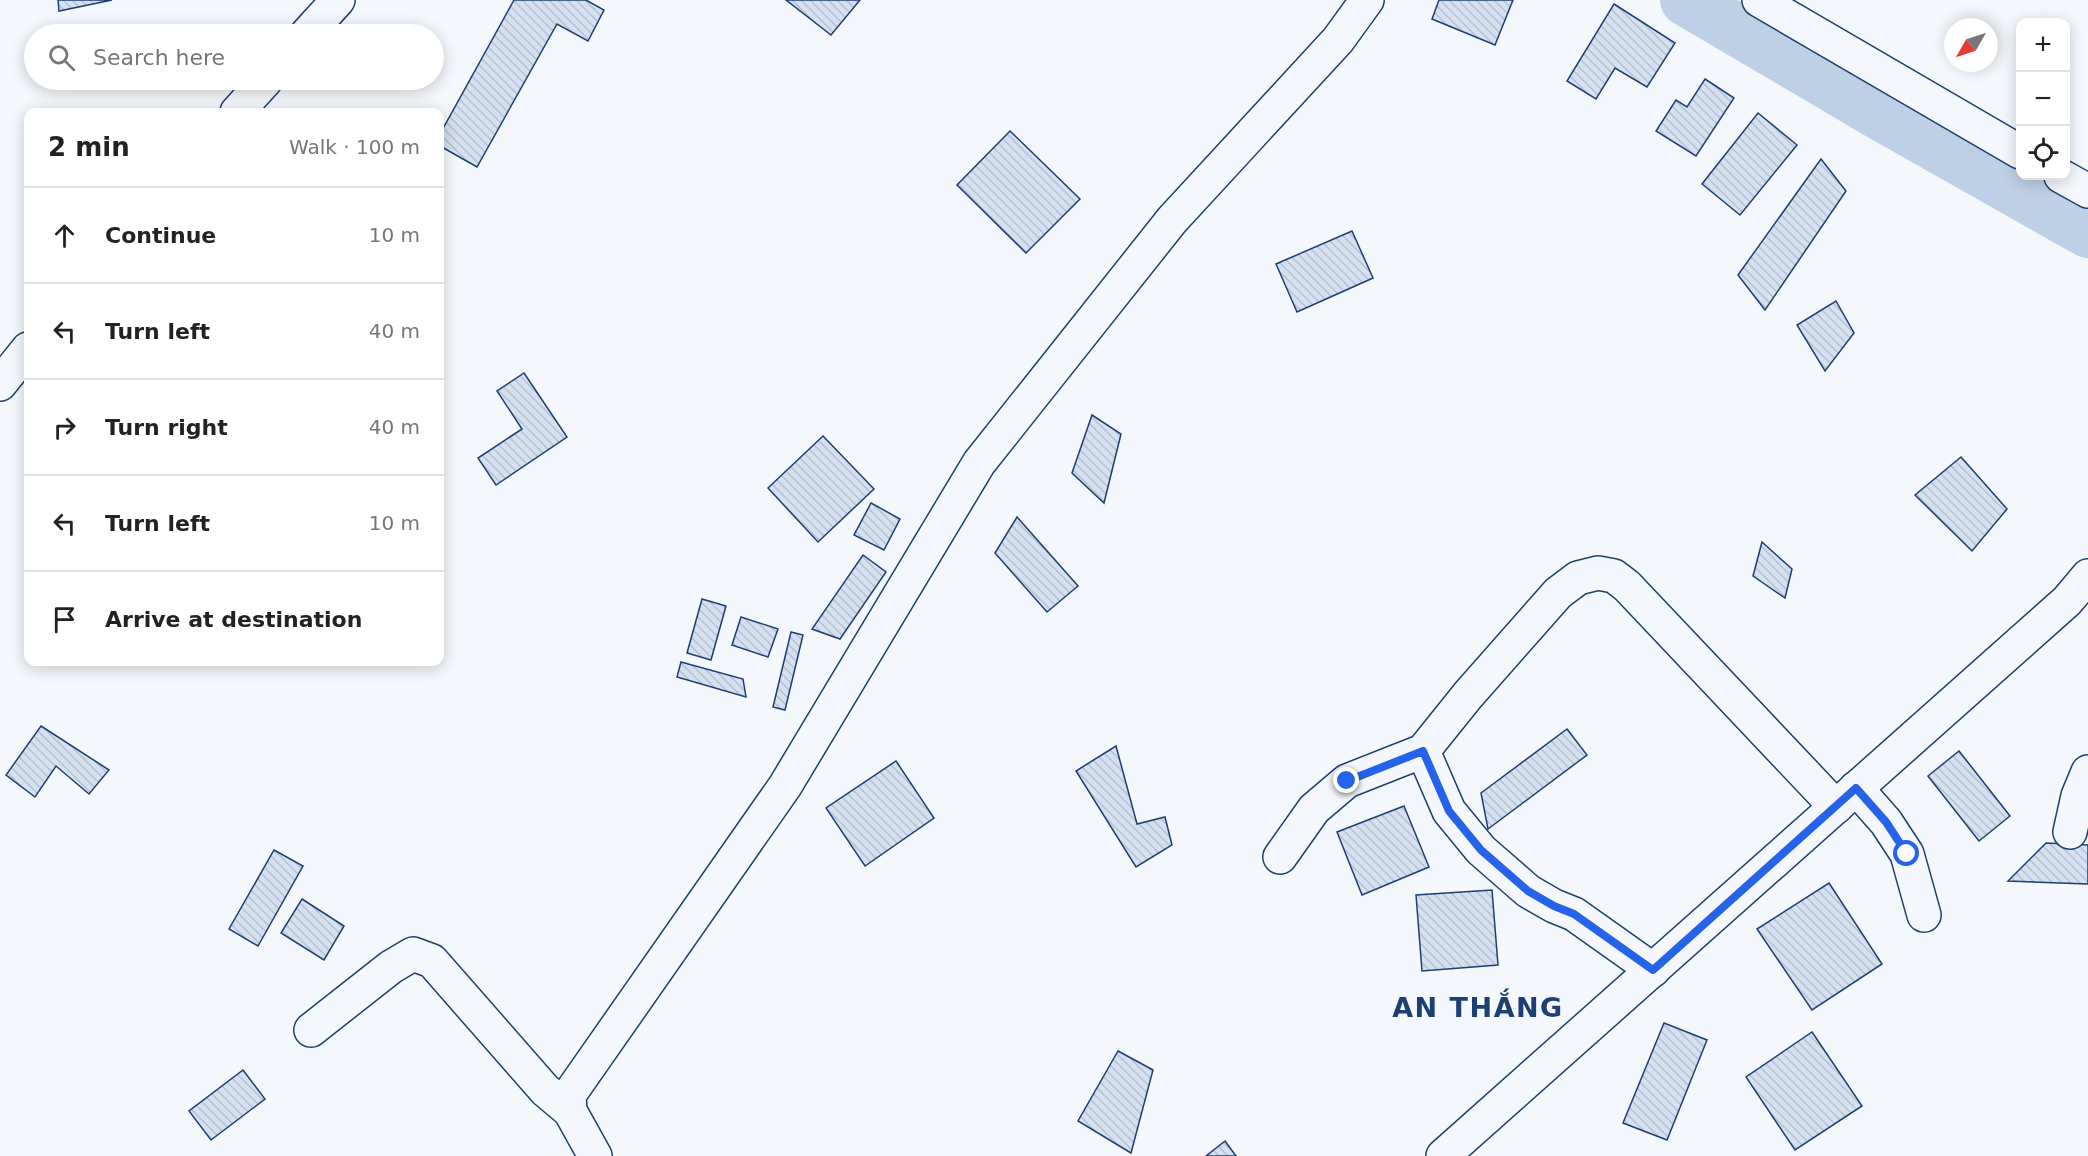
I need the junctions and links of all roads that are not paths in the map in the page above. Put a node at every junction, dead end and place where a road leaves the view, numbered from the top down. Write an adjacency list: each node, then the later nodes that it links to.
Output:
1 (338, 0): 4 (street)
2 (1367, 0): 21 (street)
3 (1759, 0): 7 (street)
4 (316, 24)
5 (258, 90): 6 (street)
6 (241, 108)
7 (2016, 150)
8 (2068, 180): 9 (street)
9 (2088, 191)
10 (24, 354): 11 (street)
11 (0, 384)
12 (2084, 590): 15 (street)
13 (1423, 751): 15 (street); 17 (street); 19 (street)
14 (2088, 772): 16 (street)
15 (1846, 797): 18 (street); 19 (street)
16 (2070, 832)
17 (1280, 857)
18 (1924, 915)
19 (1653, 970): 23 (street)
20 (311, 1030): 21 (street)
21 (570, 1111): 22 (street)
22 (595, 1156)
23 (1443, 1156)

